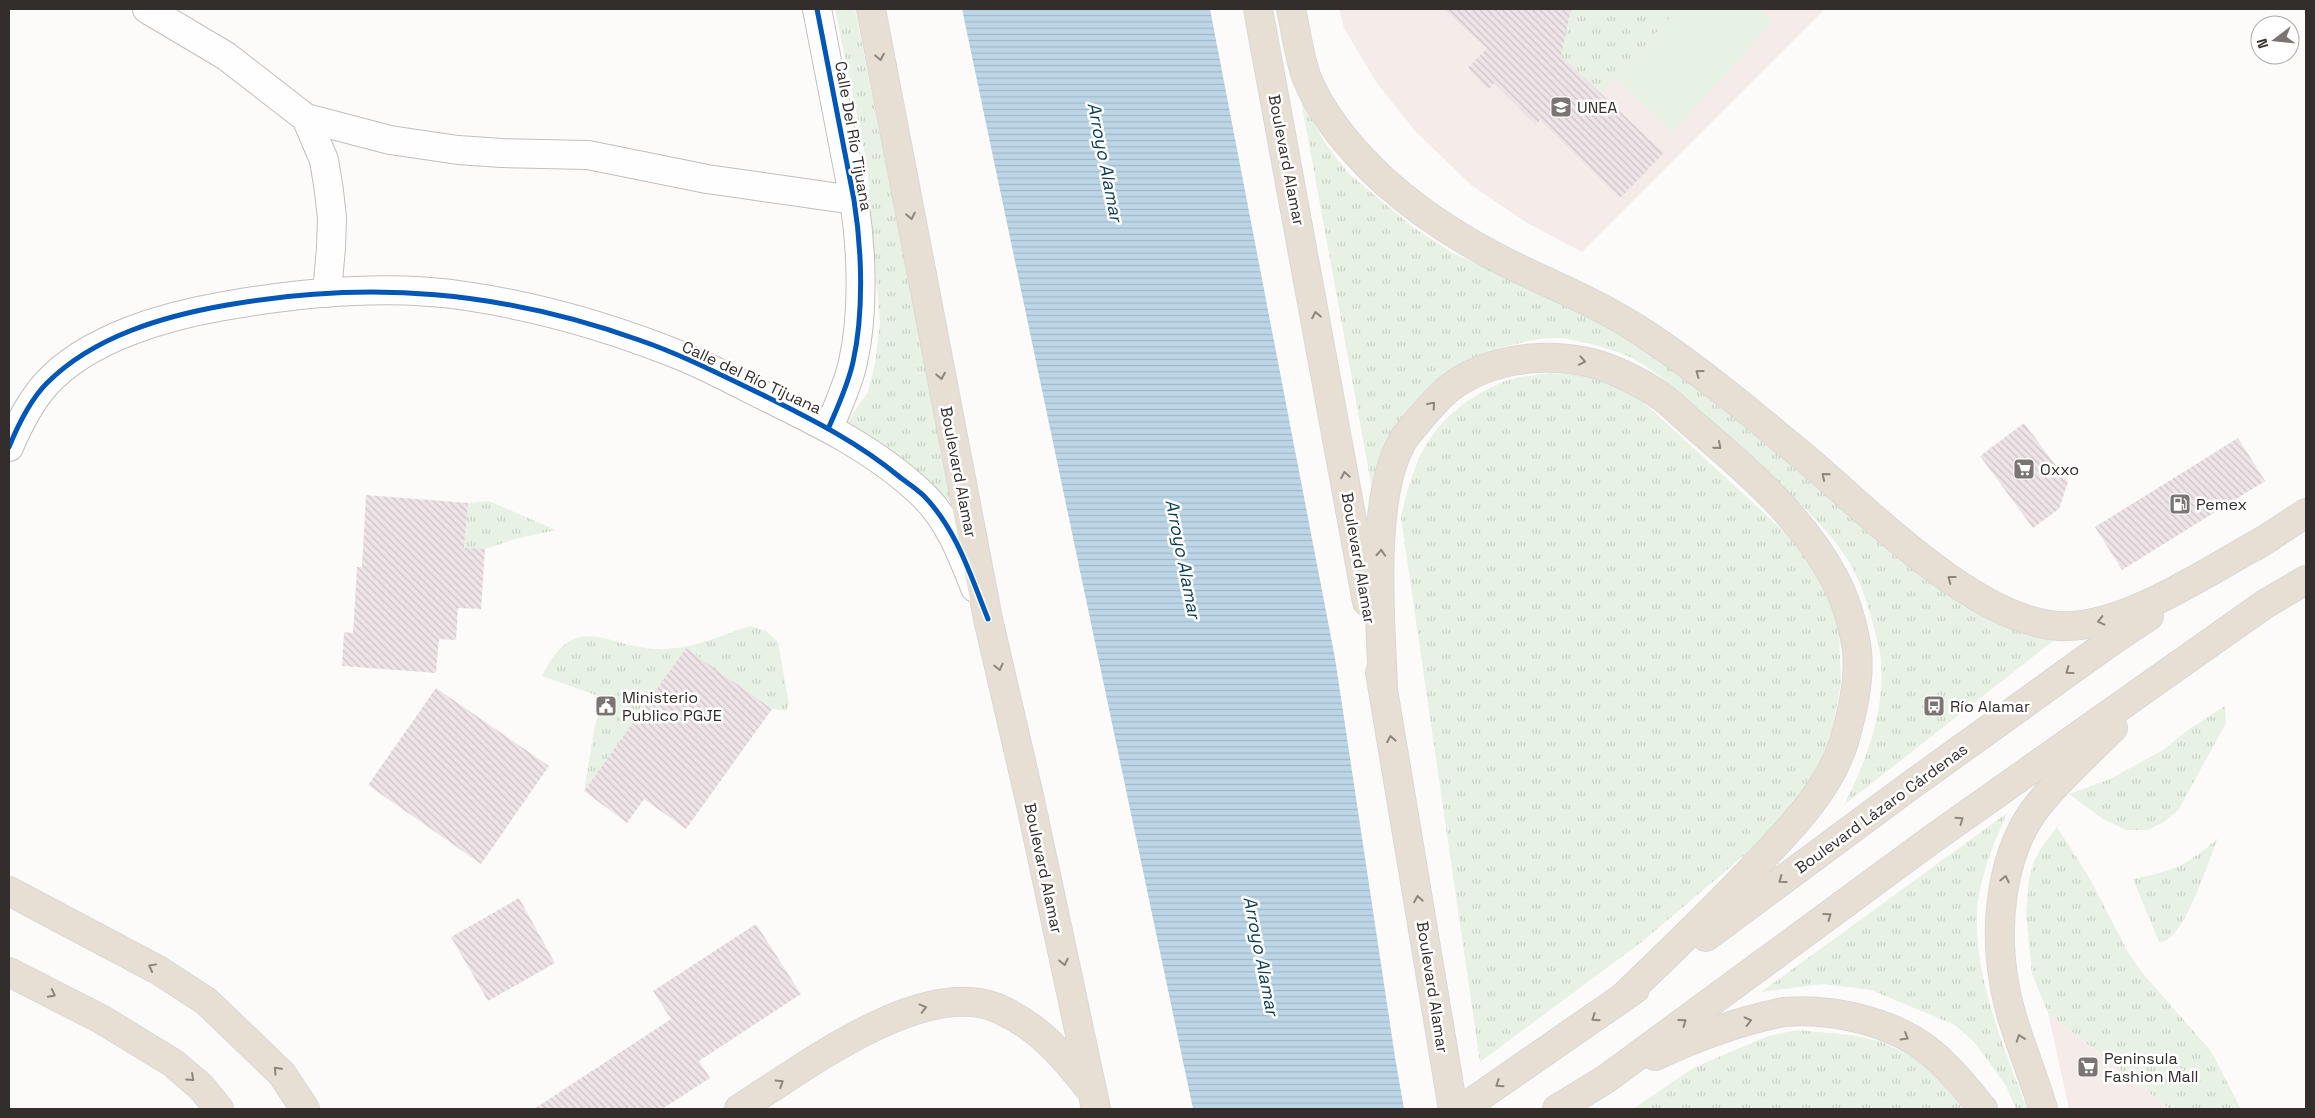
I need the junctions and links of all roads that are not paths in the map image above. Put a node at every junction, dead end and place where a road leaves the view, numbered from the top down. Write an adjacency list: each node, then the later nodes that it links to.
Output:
1 (147, 9): 7 (street)
2 (817, 9): 9 (street, Calle Del Río Tijuana)
3 (871, 9): 17 (highway, Boulevard Alamar, one-way to 17)
4 (1258, 9): 8 (highway, Boulevard Alamar)
5 (1272, 9): 8 (highway)
6 (1291, 9): 14 (highway, one-way to 6)
7 (306, 118): 9 (street); 10 (street)
8 (1283, 140): 18 (highway, Boulevard Alamar, one-way to 8)
9 (854, 200): 11 (street, Calle Del Río Tijuana)
10 (327, 293): 11 (street, Calle del Río Tijuana); 12 (street, Calle del Río Tijuana)
11 (828, 427): 17 (street, Calle Del Río Tijuana)
12 (9, 447)
13 (2306, 513): 14 (highway, Boulevard Lázaro Cárdenas)
14 (2270, 537): 21 (highway, Boulevard Lázaro Cárdenas, one-way to 21)
15 (2306, 580): 16 (highway)
16 (2265, 604): 22 (highway, one-way to 16); 31 (highway, one-way to 16)
17 (988, 620): 23 (highway, Boulevard Alamar, one-way to 23)
18 (1383, 689): 21 (highway, one-way to 21); 27 (highway, Boulevard Alamar, one-way to 18)
19 (9, 891): 25 (highway, one-way to 19)
20 (9, 972): 24 (highway, one-way to 24)
21 (1620, 999): 28 (highway, Boulevard Lázaro Cárdenas, one-way to 28)
22 (1606, 1079): 29 (highway); 30 (highway, one-way to 30)
23 (1094, 1100): 26 (highway, one-way to 23)
24 (219, 1109)
25 (305, 1109)
26 (739, 1109)
27 (1453, 1109)
28 (1462, 1109)
29 (1557, 1109)
30 (1983, 1109)
31 (2043, 1109)

